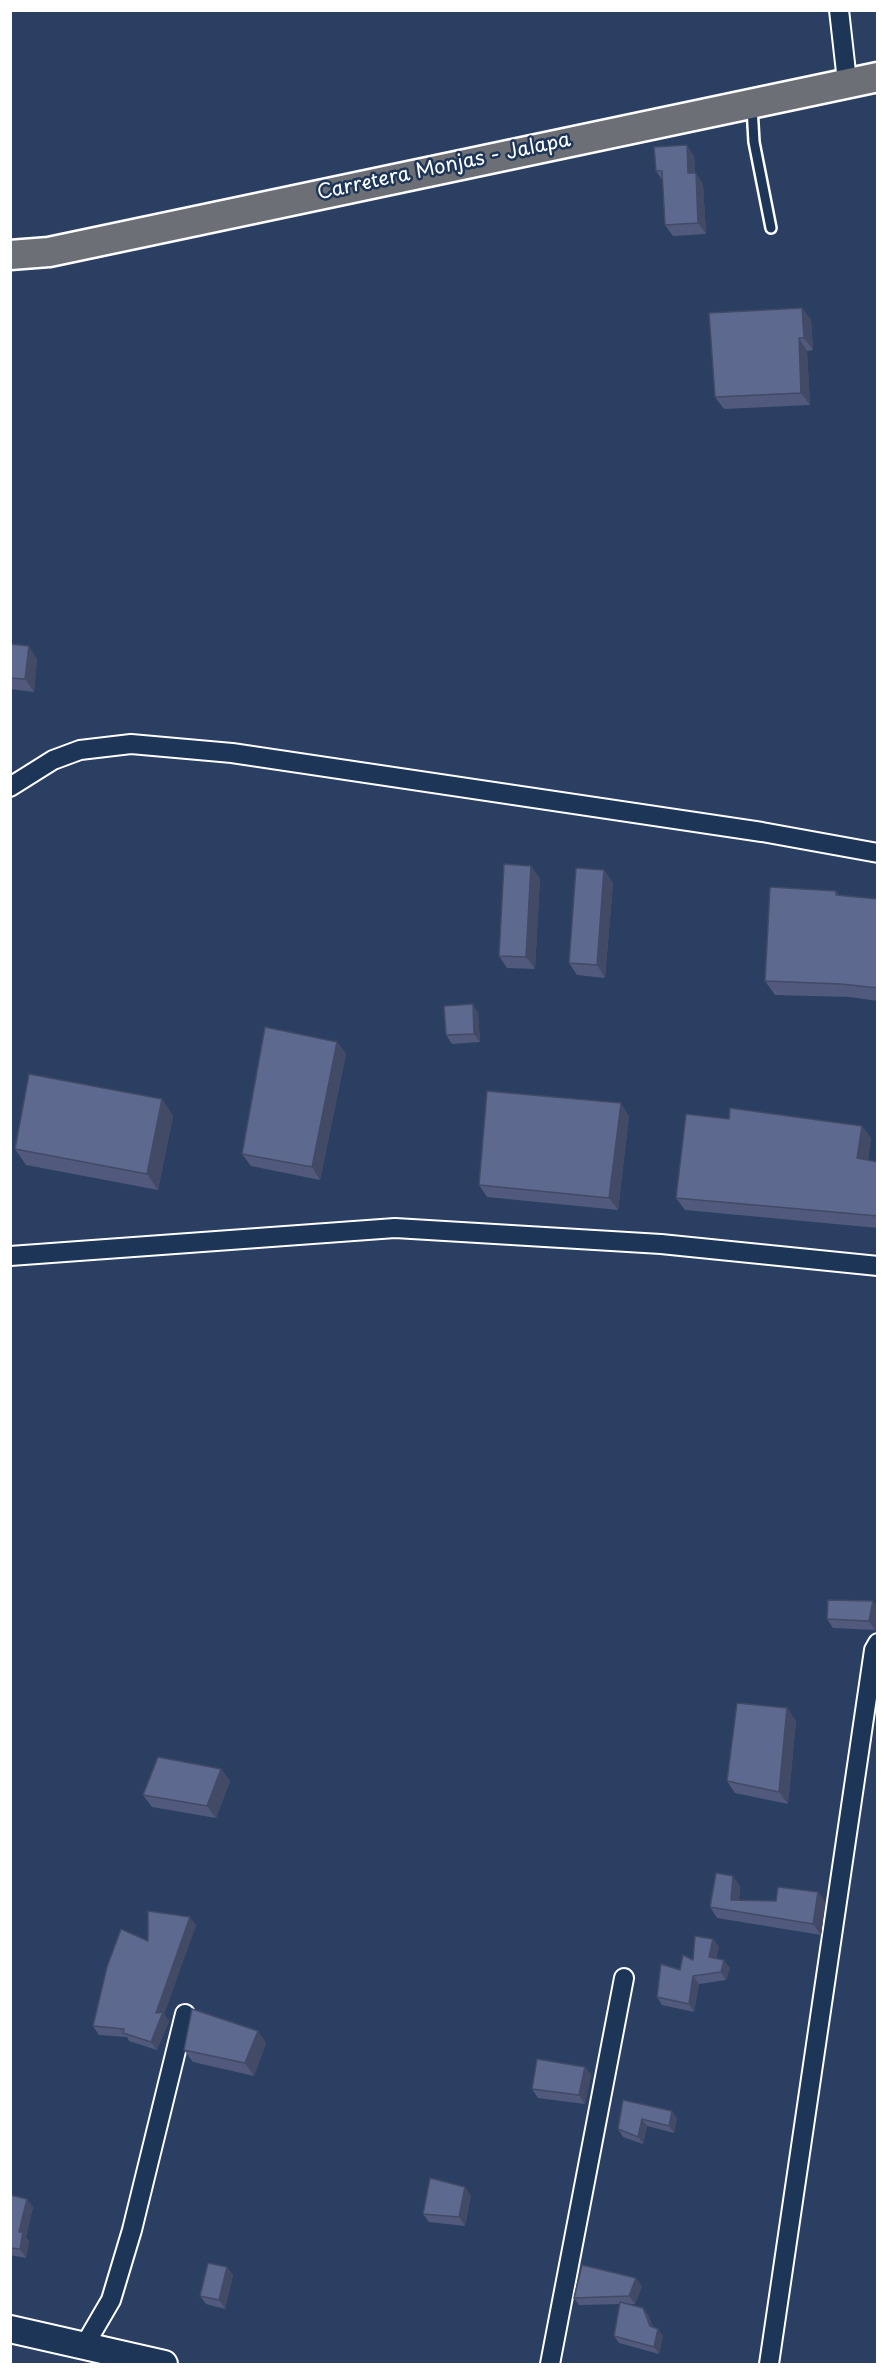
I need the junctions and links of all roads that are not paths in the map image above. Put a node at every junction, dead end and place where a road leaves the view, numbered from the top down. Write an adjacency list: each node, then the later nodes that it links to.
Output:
1 (839, 10): 3 (street)
2 (878, 77): 3 (main road, Carretera Monjas - Jalapa)
3 (847, 81): 4 (main road, Carretera Monjas - Jalapa)
4 (751, 102): 5 (lane); 6 (main road, Carretera Monjas - Jalapa)
5 (771, 228)
6 (10, 255)
7 (10, 788): 8 (street)
8 (878, 853)
9 (10, 1256): 10 (street)
10 (878, 1266)
11 (878, 1643): 18 (street)
12 (624, 1978): 17 (street)
13 (185, 2014): 15 (street)
14 (10, 2329): 15 (street)
15 (83, 2348): 16 (street)
16 (164, 2364)
17 (550, 2364)
18 (769, 2364)

